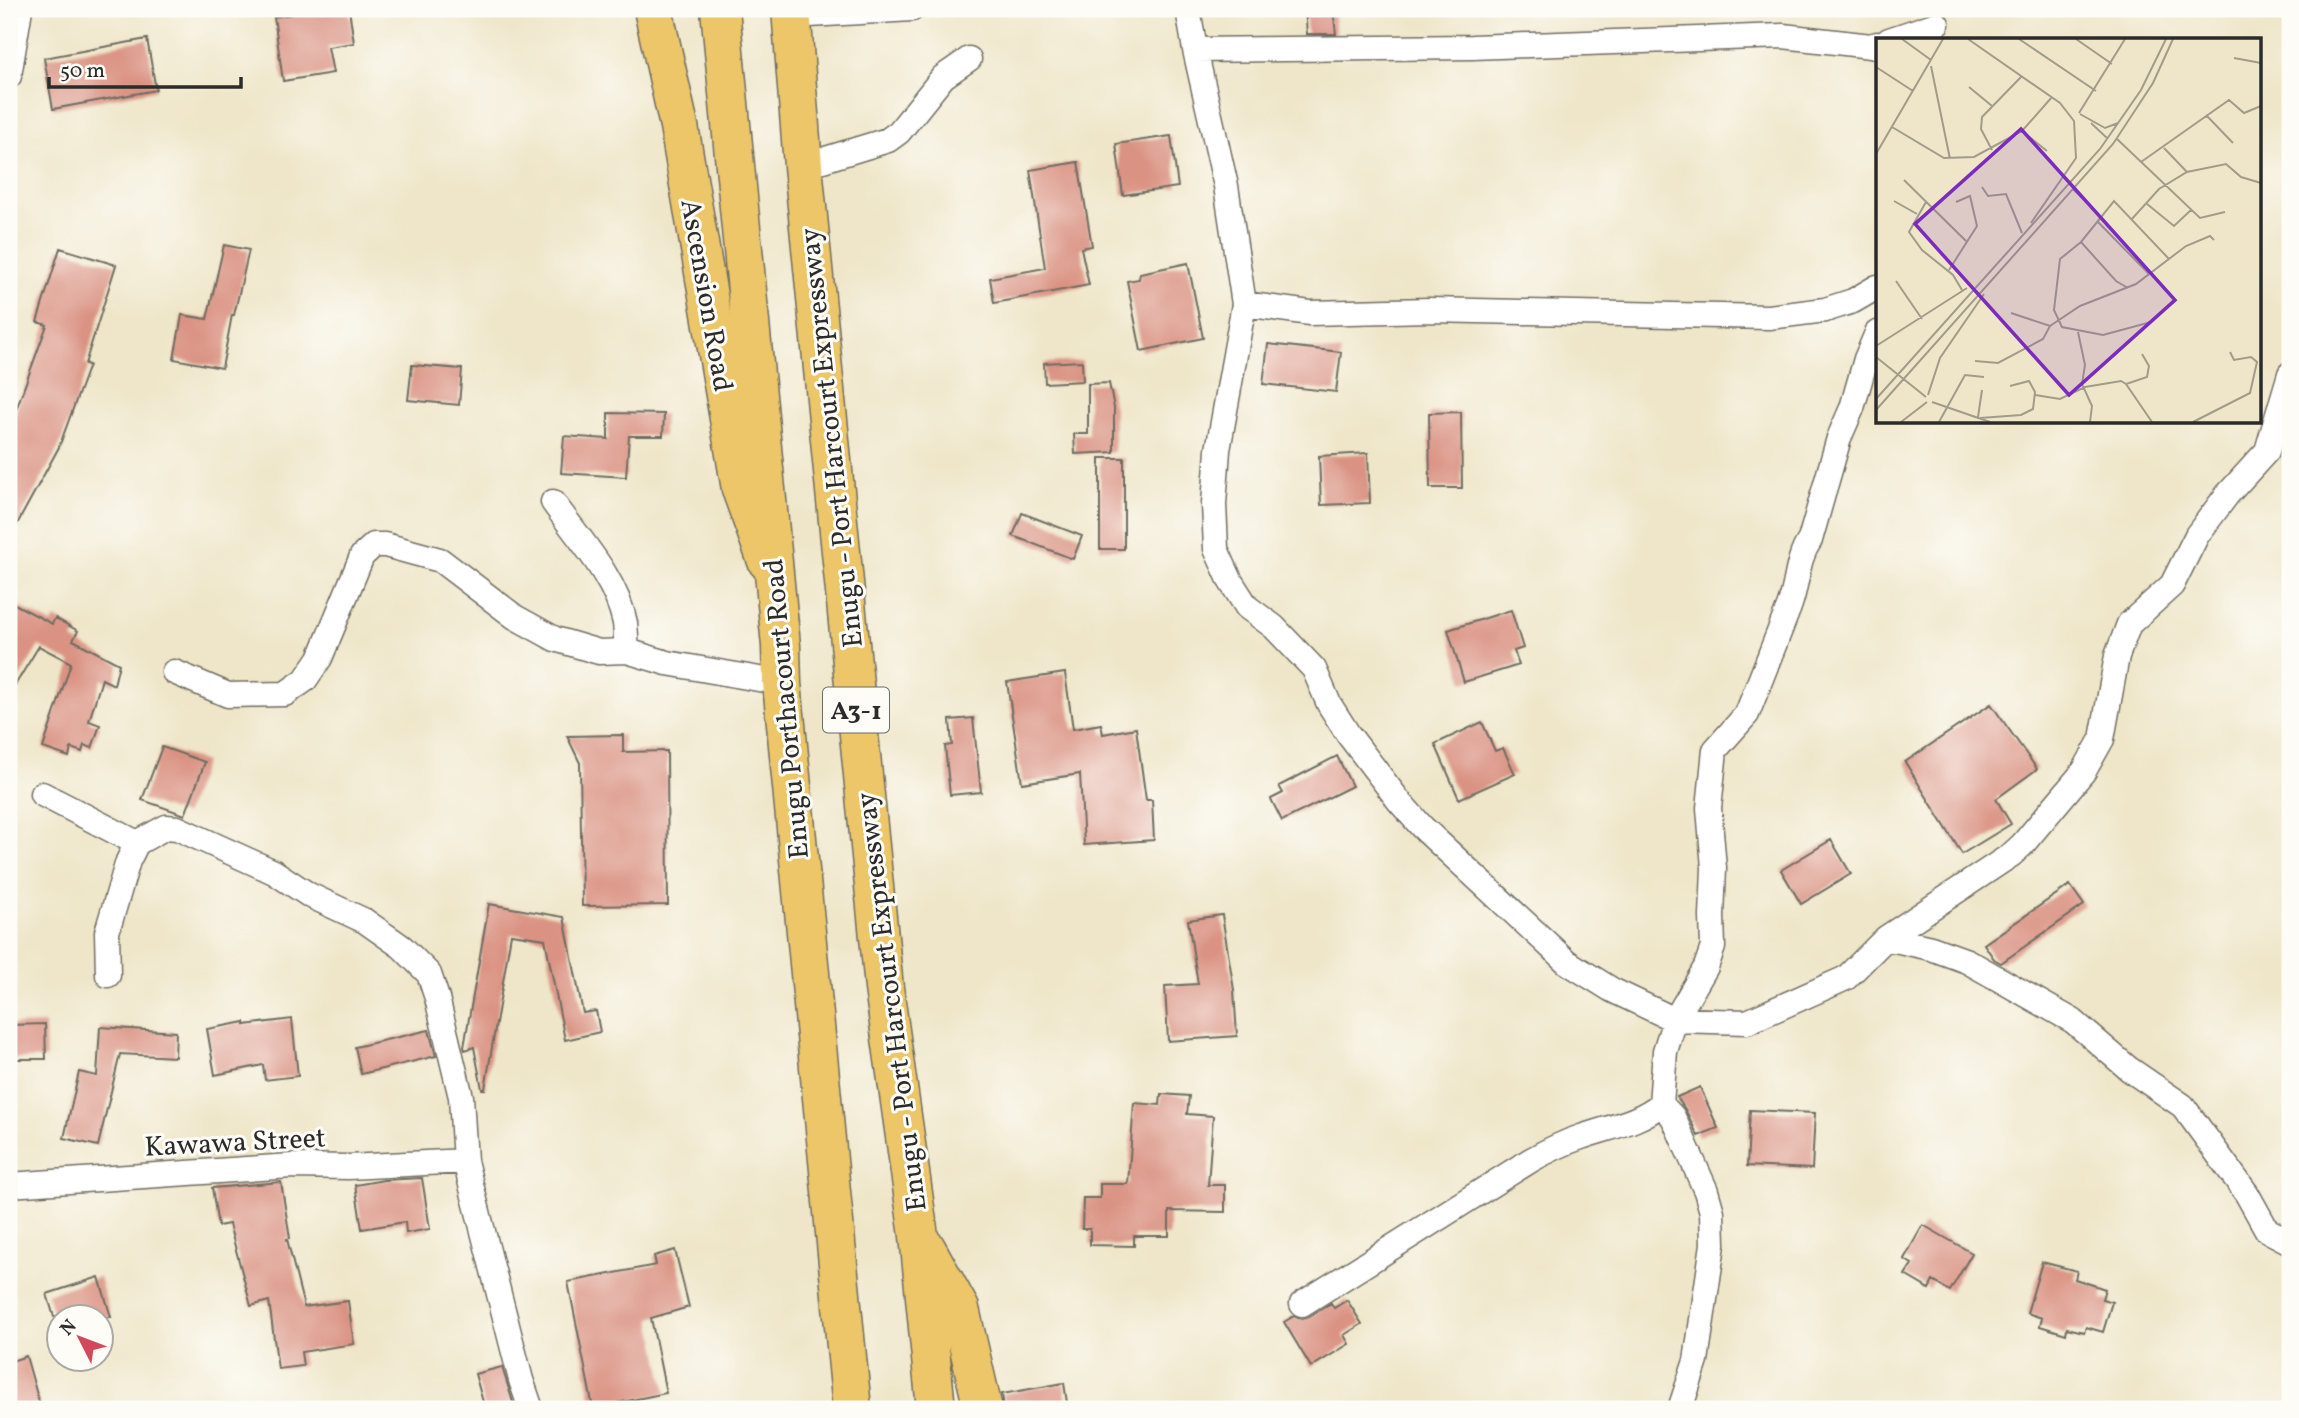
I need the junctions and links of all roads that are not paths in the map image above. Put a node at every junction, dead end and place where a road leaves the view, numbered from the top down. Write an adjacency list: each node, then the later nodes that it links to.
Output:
1 (20, 9): 12 (street)
2 (653, 9): 19 (main road, Ascension Road)
3 (720, 9): 19 (main road, Enugu Porthacourt Road / A3-1)
4 (912, 9): 6 (street)
5 (1188, 9): 10 (street)
6 (791, 12): 13 (main road, Enugu - Port Harcourt Expressway / A3-1)
7 (1938, 24): 8 (street)
8 (1895, 38)
9 (1876, 44): 10 (street)
10 (1195, 50): 15 (street)
11 (969, 59): 13 (street)
12 (9, 76)
13 (803, 166): 31 (main road, Enugu - Port Harcourt Expressway / A3-1)
14 (1876, 288): 15 (street)
15 (1244, 304): 27 (street)
16 (1876, 335): 27 (street)
17 (2290, 374): 25 (street)
18 (553, 502): 20 (street)
19 (774, 577): 22 (main road, Enugu Porthacourt Road / A3-1)
20 (627, 651): 21 (street); 22 (street)
21 (174, 672)
22 (782, 683): 34 (main road, Enugu Porthacourt Road / A3-1)
23 (42, 794): 24 (street)
24 (137, 843): 26 (street); 29 (street)
25 (1886, 938): 27 (street); 32 (street)
26 (108, 975)
27 (1686, 1020): 28 (street)
28 (1661, 1104): 33 (street); 40 (street)
29 (465, 1161): 30 (street, Kawawa Street); 35 (street)
30 (9, 1185)
31 (919, 1236): 38 (main road, Enugu - Port Harcourt Expressway / A3-1); 39 (main road)
32 (2290, 1242)
33 (1302, 1304)
34 (843, 1328): 36 (main road); 37 (main road, Enugu Porthacourt Road / A3-1)
35 (531, 1409)
36 (830, 1409)
37 (852, 1409)
38 (936, 1409)
39 (982, 1409)
40 (1681, 1409)

